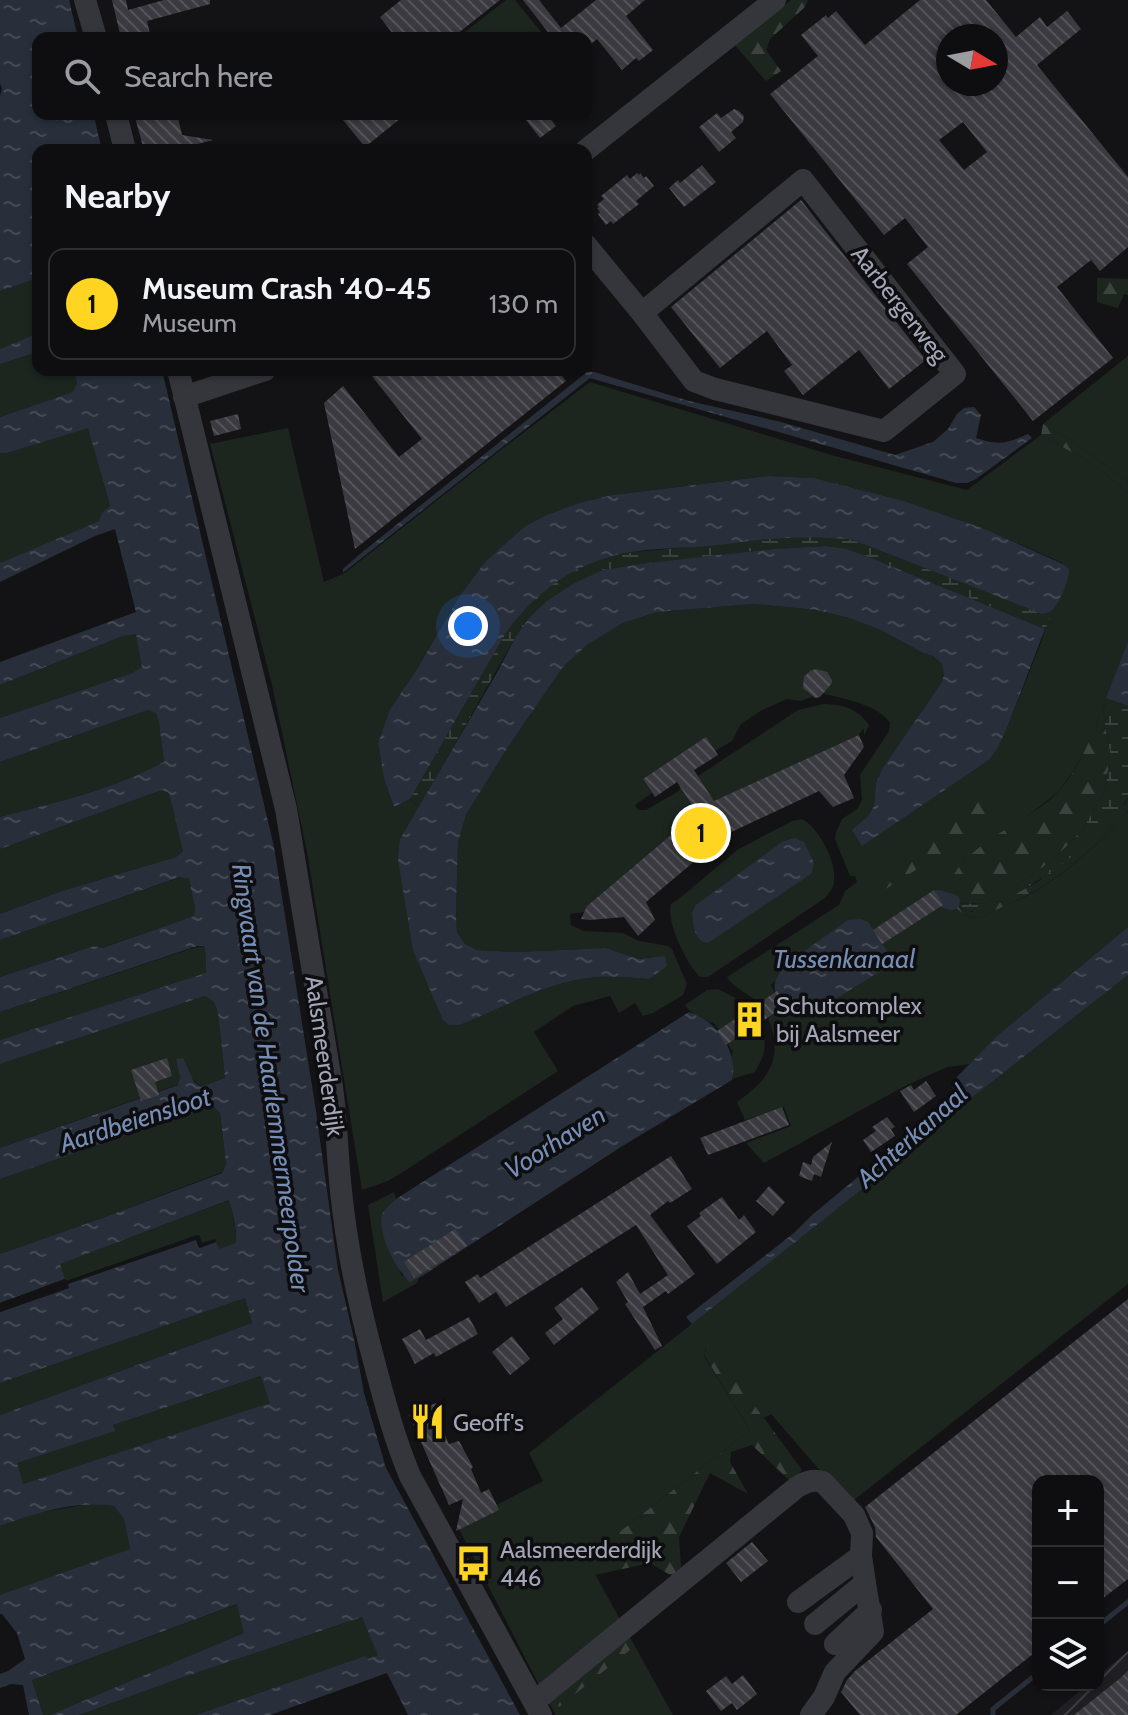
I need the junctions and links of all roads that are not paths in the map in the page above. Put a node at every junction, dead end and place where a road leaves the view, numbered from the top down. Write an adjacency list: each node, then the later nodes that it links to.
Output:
1 (85, 0): 3 (street)
2 (775, 0): 6 (street)
3 (94, 32)
4 (118, 120): 5 (street)
5 (124, 144)
6 (592, 145)
7 (592, 252): 8 (street, Aarbergerweg)
8 (642, 313): 8 (street, Aarbergerweg)
9 (179, 376): 11 (street, Aalsmeerderdijk)
10 (247, 376): 11 (street)
11 (184, 397): 18 (street, Aalsmeerderdijk)
12 (861, 1556): 13 (street); 14 (street); 18 (street)
13 (865, 1583): 15 (street); 16 (street)
14 (798, 1602)
15 (871, 1610): 17 (street); 19 (street)
16 (815, 1624)
17 (835, 1644)
18 (537, 1709)
19 (811, 1715)

